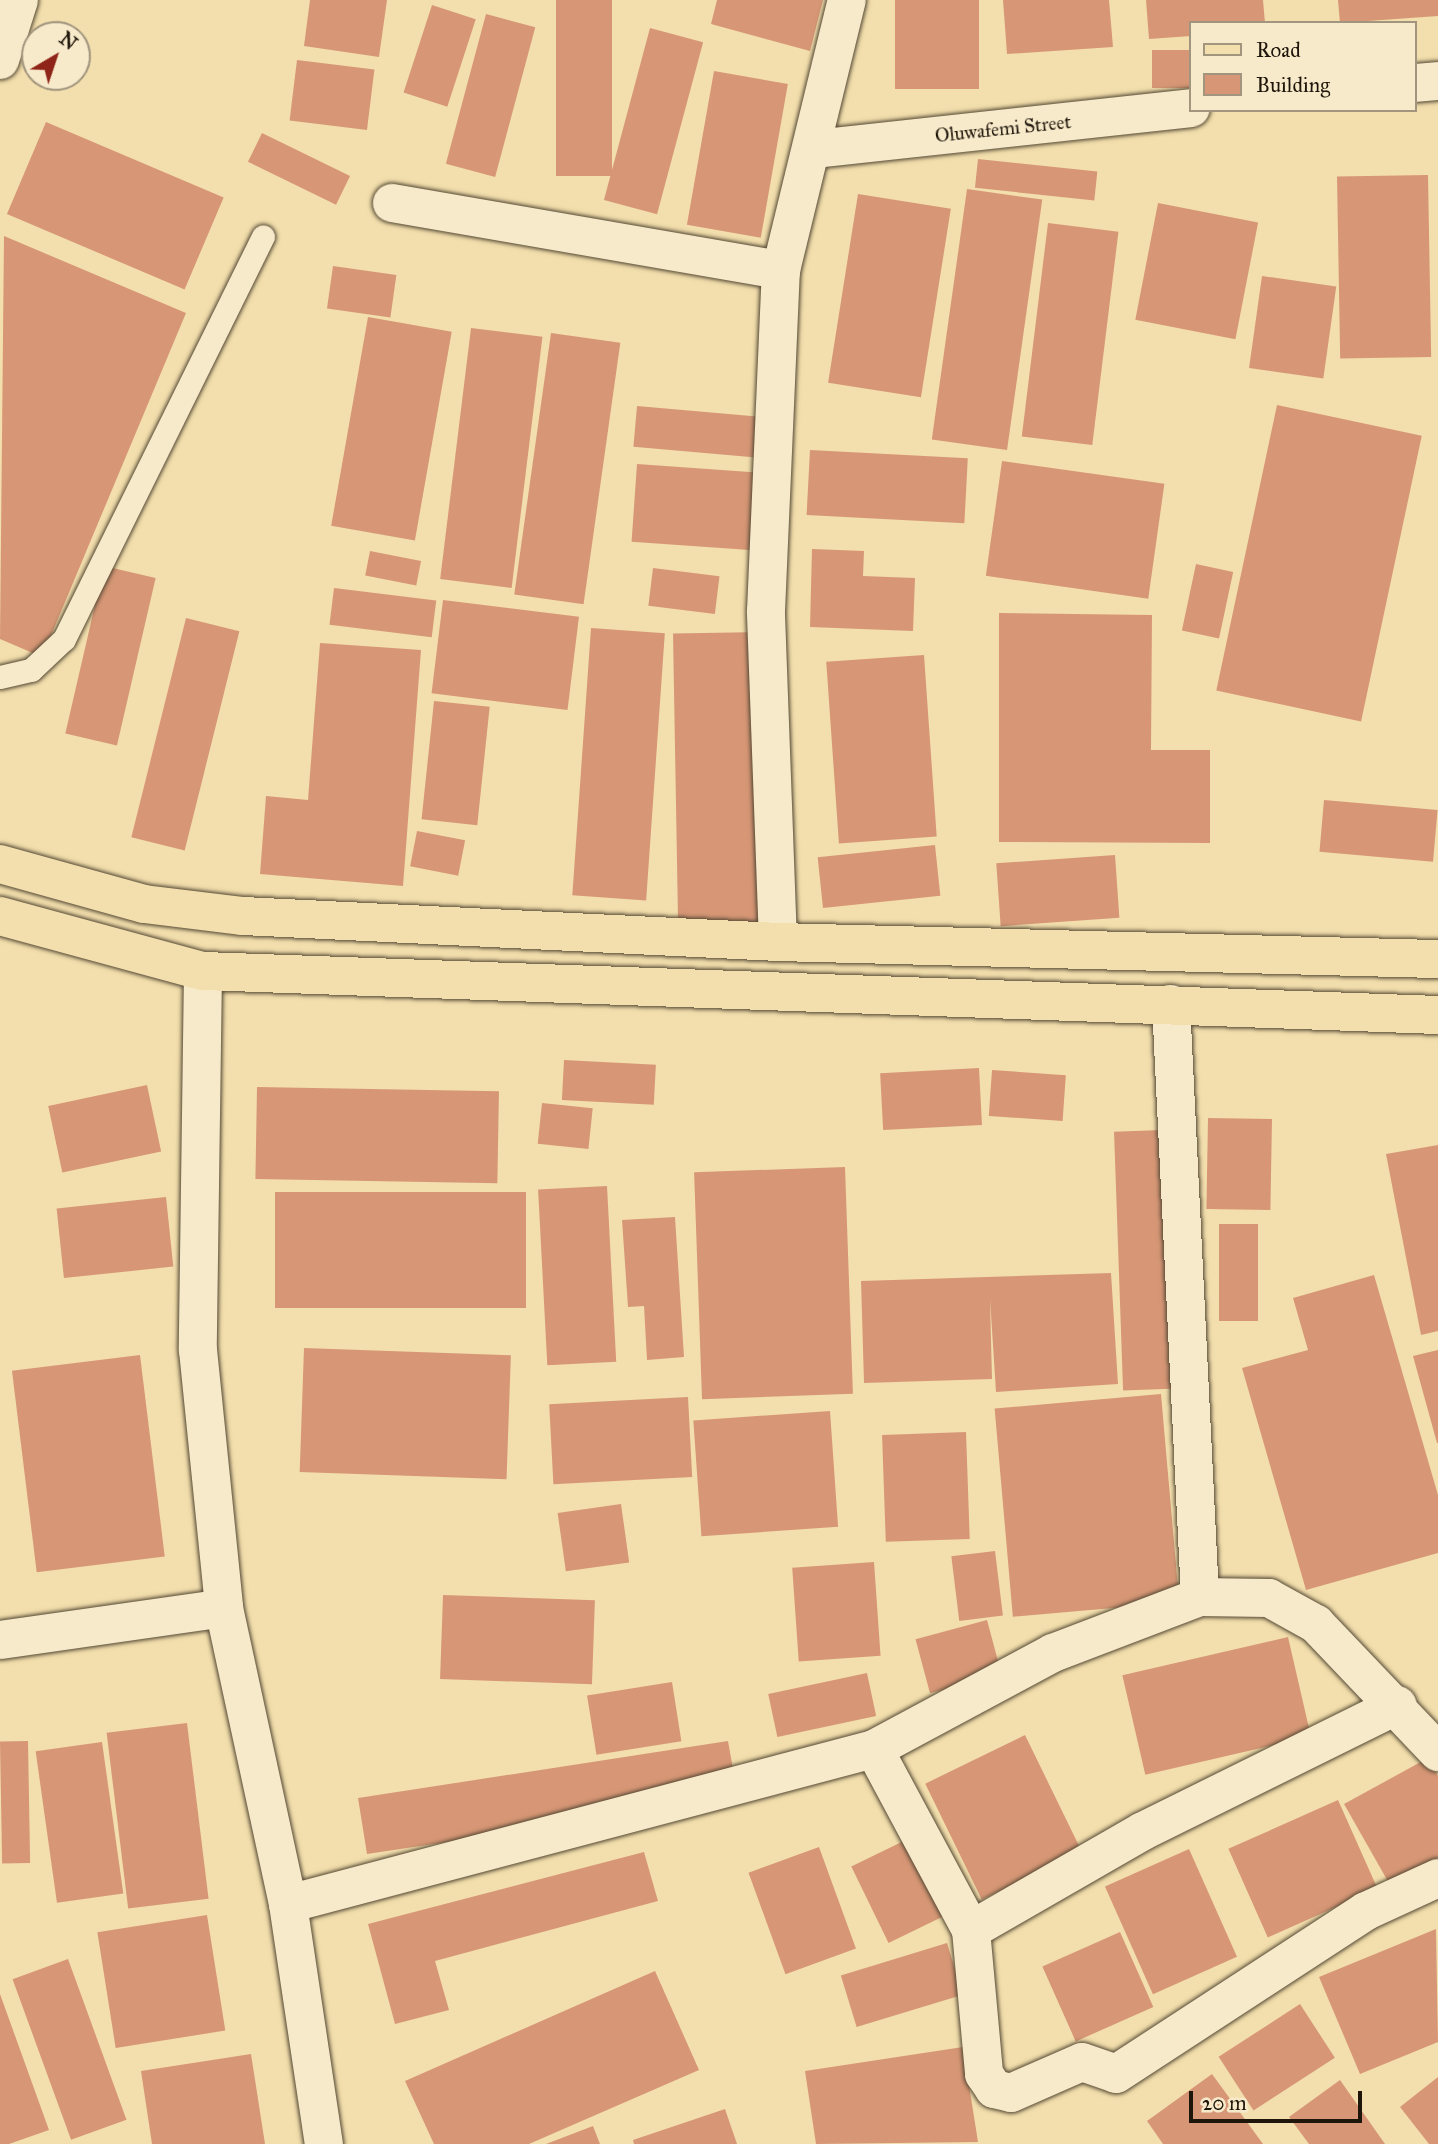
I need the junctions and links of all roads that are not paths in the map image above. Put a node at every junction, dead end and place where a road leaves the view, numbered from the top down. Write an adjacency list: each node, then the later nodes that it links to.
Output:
1 (19, 0): 3 (street)
2 (847, 0): 7 (street)
3 (0, 60)
4 (1438, 81): 5 (street)
5 (1417, 83)
6 (1190, 108): 7 (street, Oluwafemi Street)
7 (814, 149): 10 (street)
8 (392, 203): 10 (street)
9 (263, 237): 11 (lane)
10 (781, 270): 14 (street)
11 (0, 677)
12 (0, 864): 14 (main road)
13 (0, 916): 16 (main road)
14 (778, 942): 15 (main road)
15 (1438, 959)
16 (203, 971): 17 (main road); 20 (street)
17 (1171, 1004): 18 (main road); 19 (street)
18 (1438, 1015)
19 (1200, 1597): 22 (street); 23 (street)
20 (224, 1608): 21 (street); 26 (street)
21 (0, 1640)
22 (1398, 1705): 24 (street); 27 (street)
23 (874, 1749): 26 (street); 27 (street)
24 (1438, 1752)
25 (1438, 1878): 27 (street)
26 (288, 1904): 28 (street)
27 (971, 1930)
28 (324, 2144)

